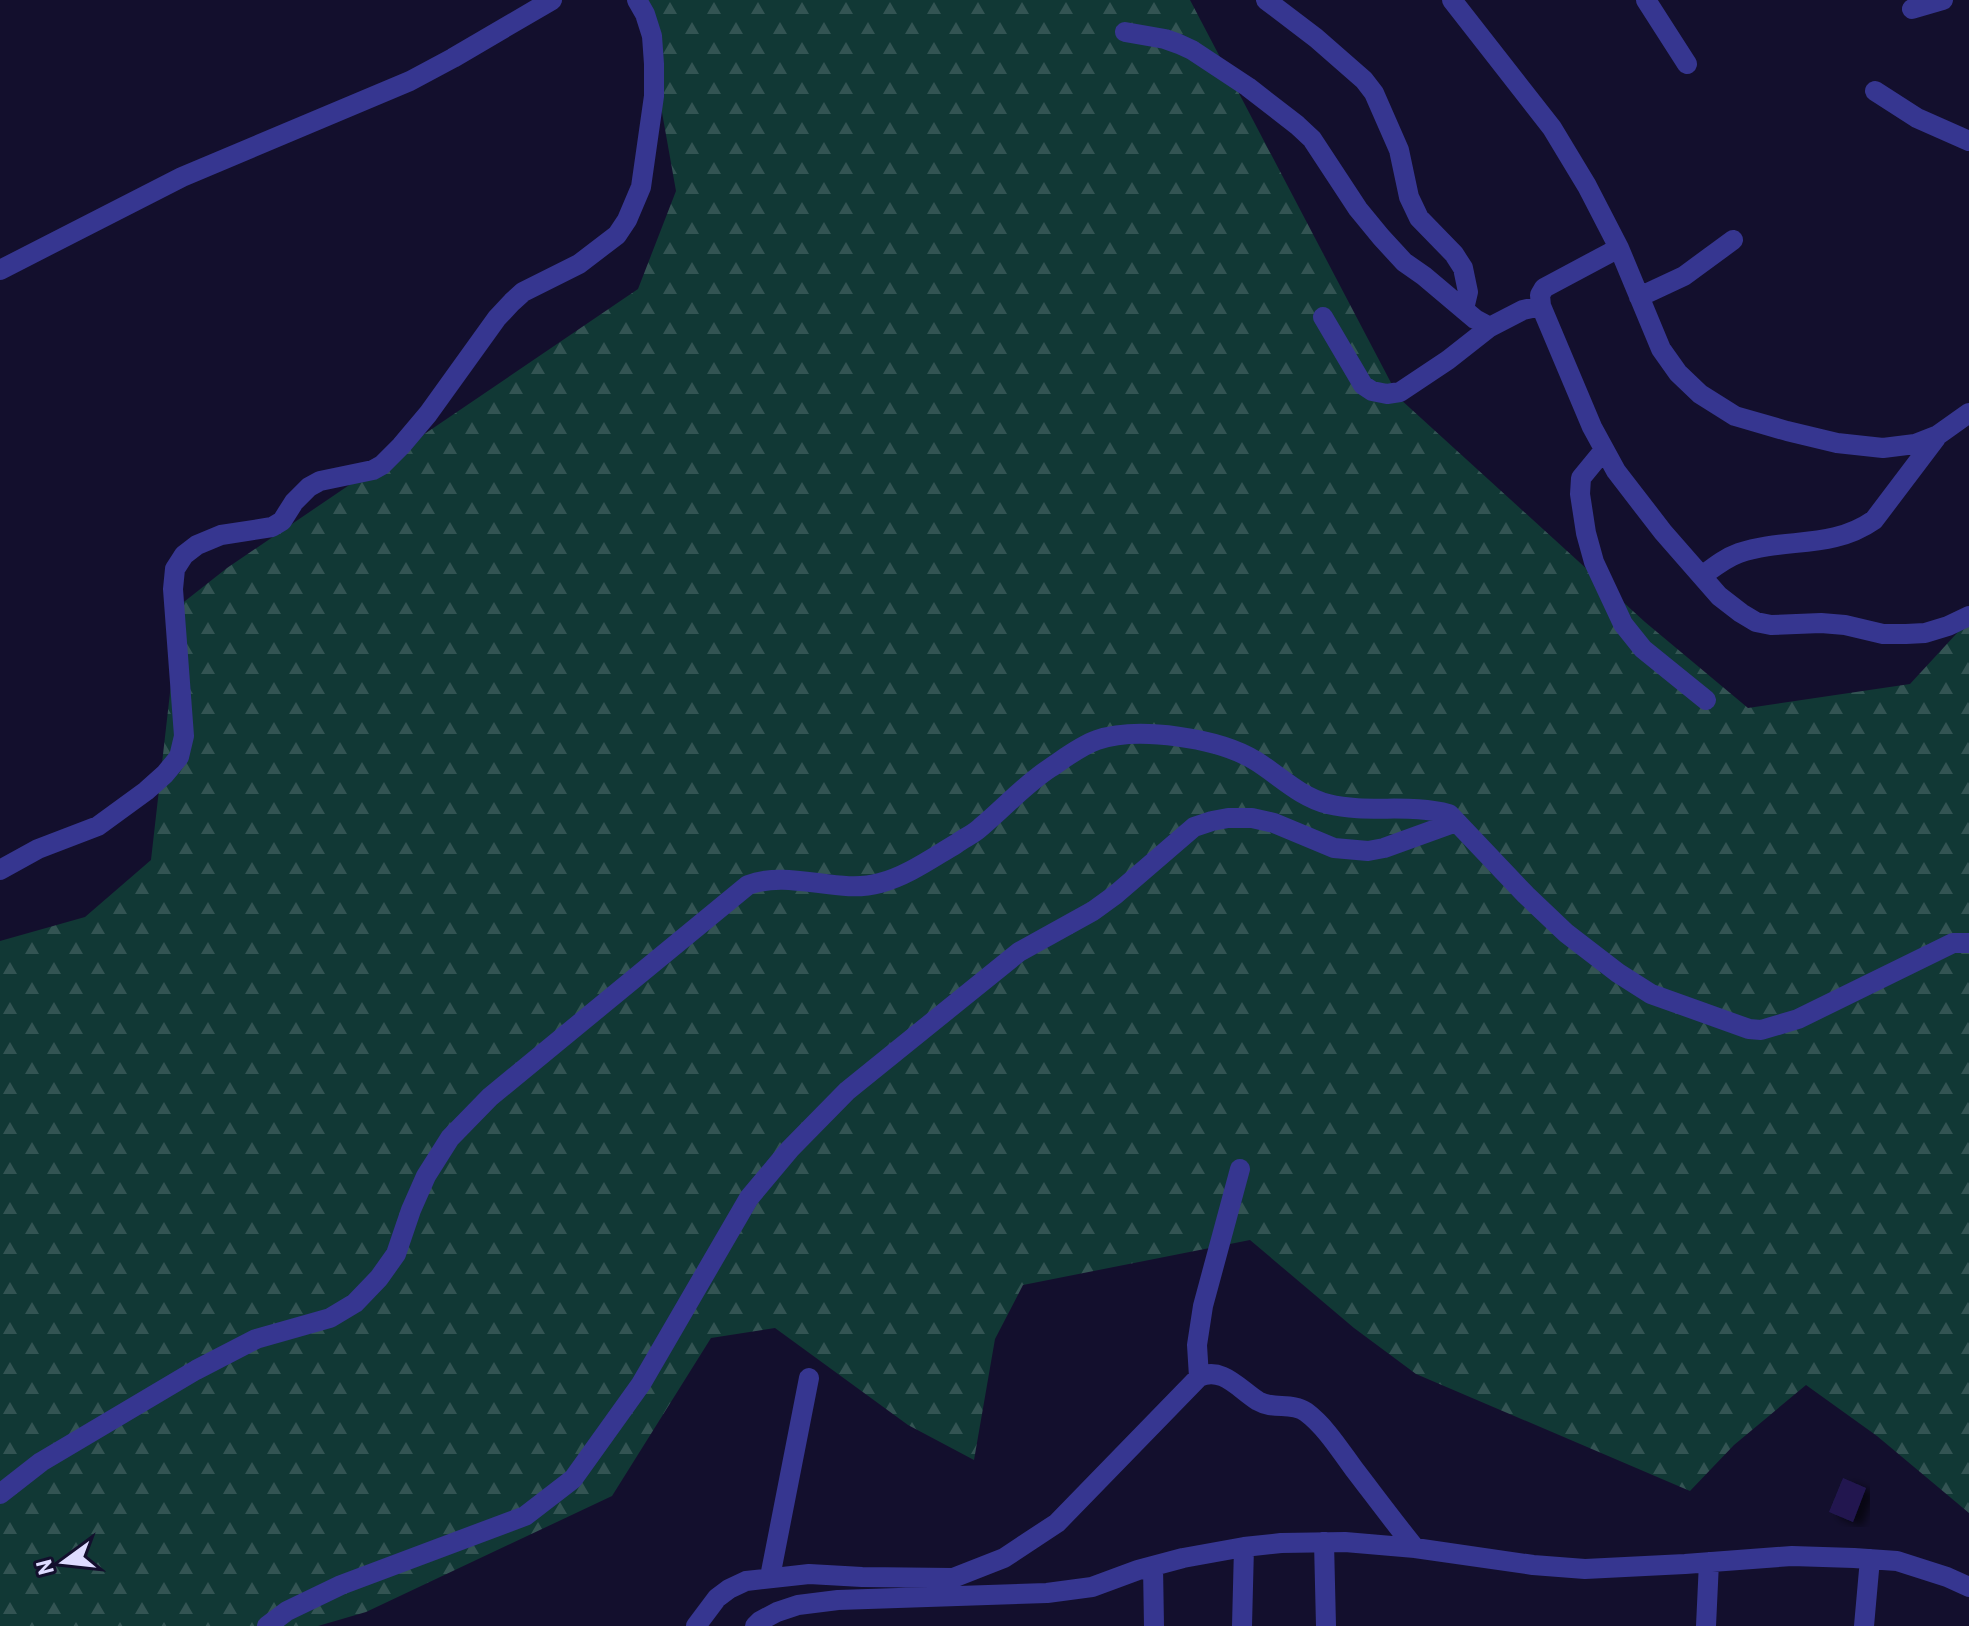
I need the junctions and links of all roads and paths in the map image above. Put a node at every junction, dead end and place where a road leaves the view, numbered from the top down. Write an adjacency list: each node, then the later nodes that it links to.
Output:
1 (552, 0): 14 (street)
2 (637, 0): 27 (street)
3 (1266, 0): 17 (street)
4 (1452, 0): 13 (street)
5 (1646, 0): 9 (street)
6 (1943, 0): 7 (street)
7 (1912, 9)
8 (1125, 32): 17 (street)
9 (1687, 64)
10 (1875, 91): 11 (street)
11 (1969, 141)
12 (1733, 240): 15 (street)
13 (1619, 248): 15 (street); 16 (street)
14 (0, 270)
15 (1639, 297): 21 (street)
16 (1541, 306): 19 (street); 22 (street)
17 (1464, 309): 19 (street)
18 (1323, 317): 19 (street)
19 (1490, 327)
20 (1969, 413): 21 (street)
21 (1938, 435): 23 (street)
22 (1604, 450): 23 (street); 25 (street)
23 (1702, 576): 24 (street)
24 (1969, 616)
25 (1706, 700)
26 (1456, 822): 28 (street); 32 (street); 41 (street)
27 (0, 870)
28 (1969, 943)
29 (1240, 1169): 30 (street)
30 (1199, 1377): 35 (street); 39 (street)
31 (809, 1378): 39 (street)
32 (0, 1494)
33 (1324, 1542): 34 (street); 35 (street); 46 (street)
34 (1244, 1547): 38 (street); 45 (street)
35 (1415, 1548): 37 (street)
36 (1870, 1559): 37 (street); 40 (street); 48 (street)
37 (1709, 1562): 47 (street)
38 (1153, 1566): 43 (street); 44 (street)
39 (770, 1577): 42 (street)
40 (1969, 1587)
41 (267, 1626)
42 (696, 1626)
43 (755, 1626)
44 (1154, 1626)
45 (1242, 1626)
46 (1326, 1626)
47 (1706, 1626)
48 (1864, 1626)

